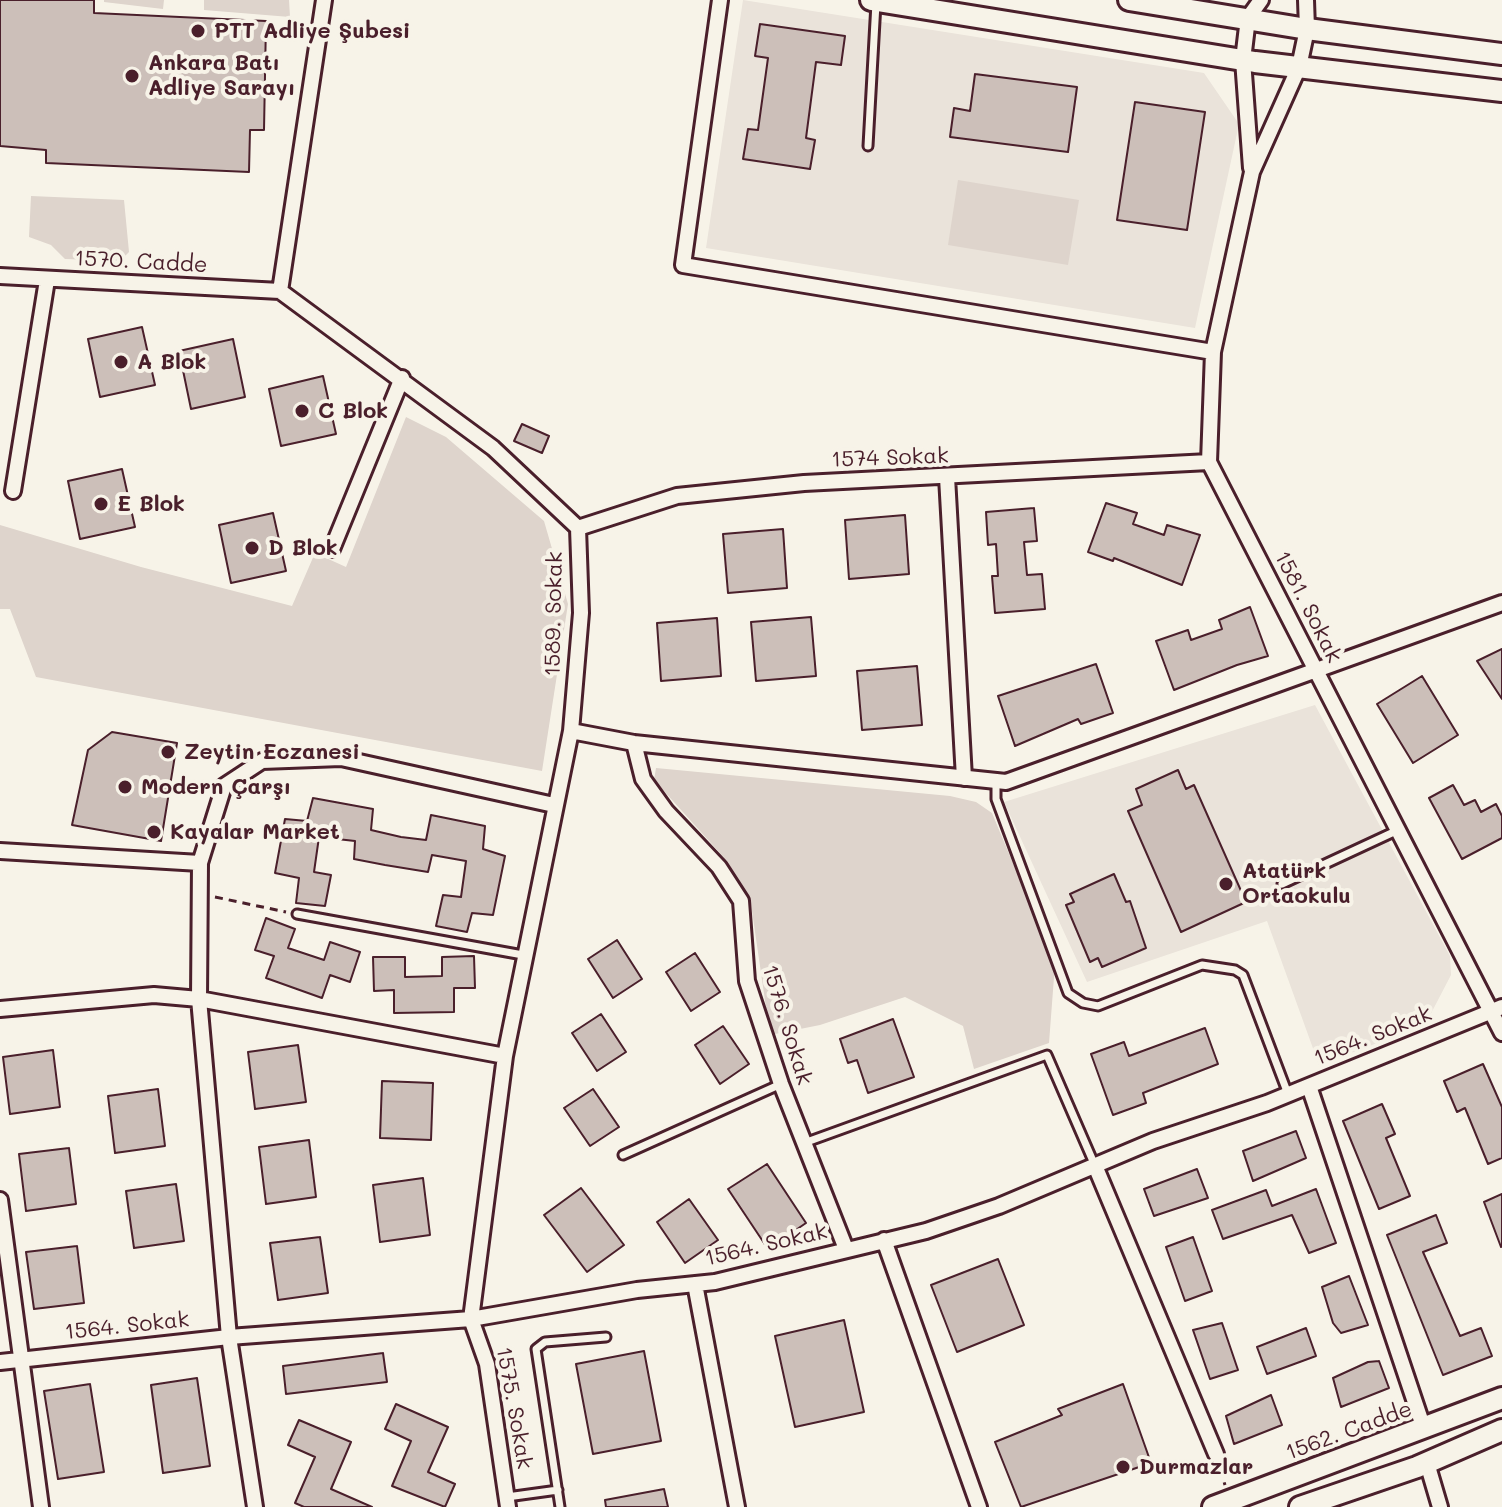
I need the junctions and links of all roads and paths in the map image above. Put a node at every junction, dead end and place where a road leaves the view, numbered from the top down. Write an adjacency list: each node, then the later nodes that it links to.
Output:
1 (324, 0): 17 (street)
2 (720, 0): 18 (street)
3 (874, 0): 10 (main road); 13 (lane)
4 (1129, 0): 7 (main road)
5 (1261, 0): 7 (street)
6 (1306, 0): 8 (street)
7 (1248, 18): 8 (main road); 10 (street)
8 (1307, 29): 9 (main road); 11 (street)
9 (1502, 54)
10 (1243, 60): 11 (main road); 14 (street)
11 (1299, 67): 12 (main road); 14 (street)
12 (1502, 91)
13 (868, 146)
14 (1252, 172): 18 (street, 1581. Sokak)
15 (0, 276): 16 (street, 1570. Cadde)
16 (47, 280): 17 (street, 1570. Cadde); 22 (street)
17 (280, 291): 19 (street, 1589. Sokak)
18 (1213, 352): 20 (street, 1581. Sokak)
19 (402, 378): 23 (street, 1589. Sokak); 24 (street)
20 (1209, 462): 21 (street, 1574 Sokak); 26 (street, 1581. Sokak)
21 (947, 477): 23 (street, 1574 Sokak); 29 (street)
22 (13, 491)
23 (578, 528): 27 (street, 1589. Sokak)
24 (332, 549)
25 (1502, 603): 26 (street)
26 (1315, 668): 30 (street); 32 (street, 1581. Sokak)
27 (571, 731): 28 (street); 31 (street, 1589. Sokak)
28 (634, 743): 29 (street); 44 (street, 1576. Sokak)
29 (964, 778): 30 (street)
30 (996, 781): 46 (lane)
31 (554, 805): 34 (street); 38 (street, 1589. Sokak)
32 (1396, 831): 35 (lane); 41 (street, 1581. Sokak)
33 (0, 851): 34 (street)
34 (200, 863): 36 (street)
35 (1282, 884)
36 (199, 894): 37 (path); 39 (street)
37 (297, 914): 38 (lane)
38 (523, 955): 43 (street, 1589. Sokak)
39 (199, 999): 40 (street); 43 (street); 55 (street)
40 (0, 1009)
41 (1498, 1009): 42 (street, 1581. Sokak); 45 (street, 1564. Sokak)
42 (1502, 1033)
43 (505, 1056): 54 (street, 1589. Sokak)
44 (781, 1084): 47 (street, 1576. Sokak); 48 (lane)
45 (1309, 1086): 46 (street, 1564. Sokak); 60 (street)
46 (1288, 1094): 49 (street, 1564. Sokak)
47 (804, 1143): 49 (lane); 52 (street, 1576. Sokak)
48 (623, 1155)
49 (1096, 1168): 51 (street, 1564. Sokak); 62 (street)
50 (0, 1200): 57 (street)
51 (884, 1240): 52 (street, 1564. Sokak); 71 (street)
52 (846, 1249): 53 (street, 1564. Sokak)
53 (695, 1284): 54 (street, 1564. Sokak); 70 (street)
54 (471, 1319): 55 (street, 1564. Sokak); 65 (street, 1575. Sokak)
55 (229, 1337): 57 (street, 1564. Sokak); 68 (street)
56 (606, 1337): 64 (lane)
57 (21, 1359): 58 (street, 1564. Sokak); 67 (street)
58 (0, 1362)
59 (1502, 1398): 60 (main road, 1562. Cadde)
60 (1424, 1429): 66 (main road, 1562. Cadde)
61 (1502, 1430): 63 (main road)
62 (1216, 1454): 66 (path)
63 (1427, 1463): 72 (main road); 73 (street)
64 (558, 1490): 65 (lane); 69 (lane)
65 (508, 1502)
66 (1221, 1504)
67 (41, 1507)
68 (255, 1507)
69 (560, 1507)
70 (737, 1507)
71 (979, 1507)
72 (1300, 1507)
73 (1440, 1507)

